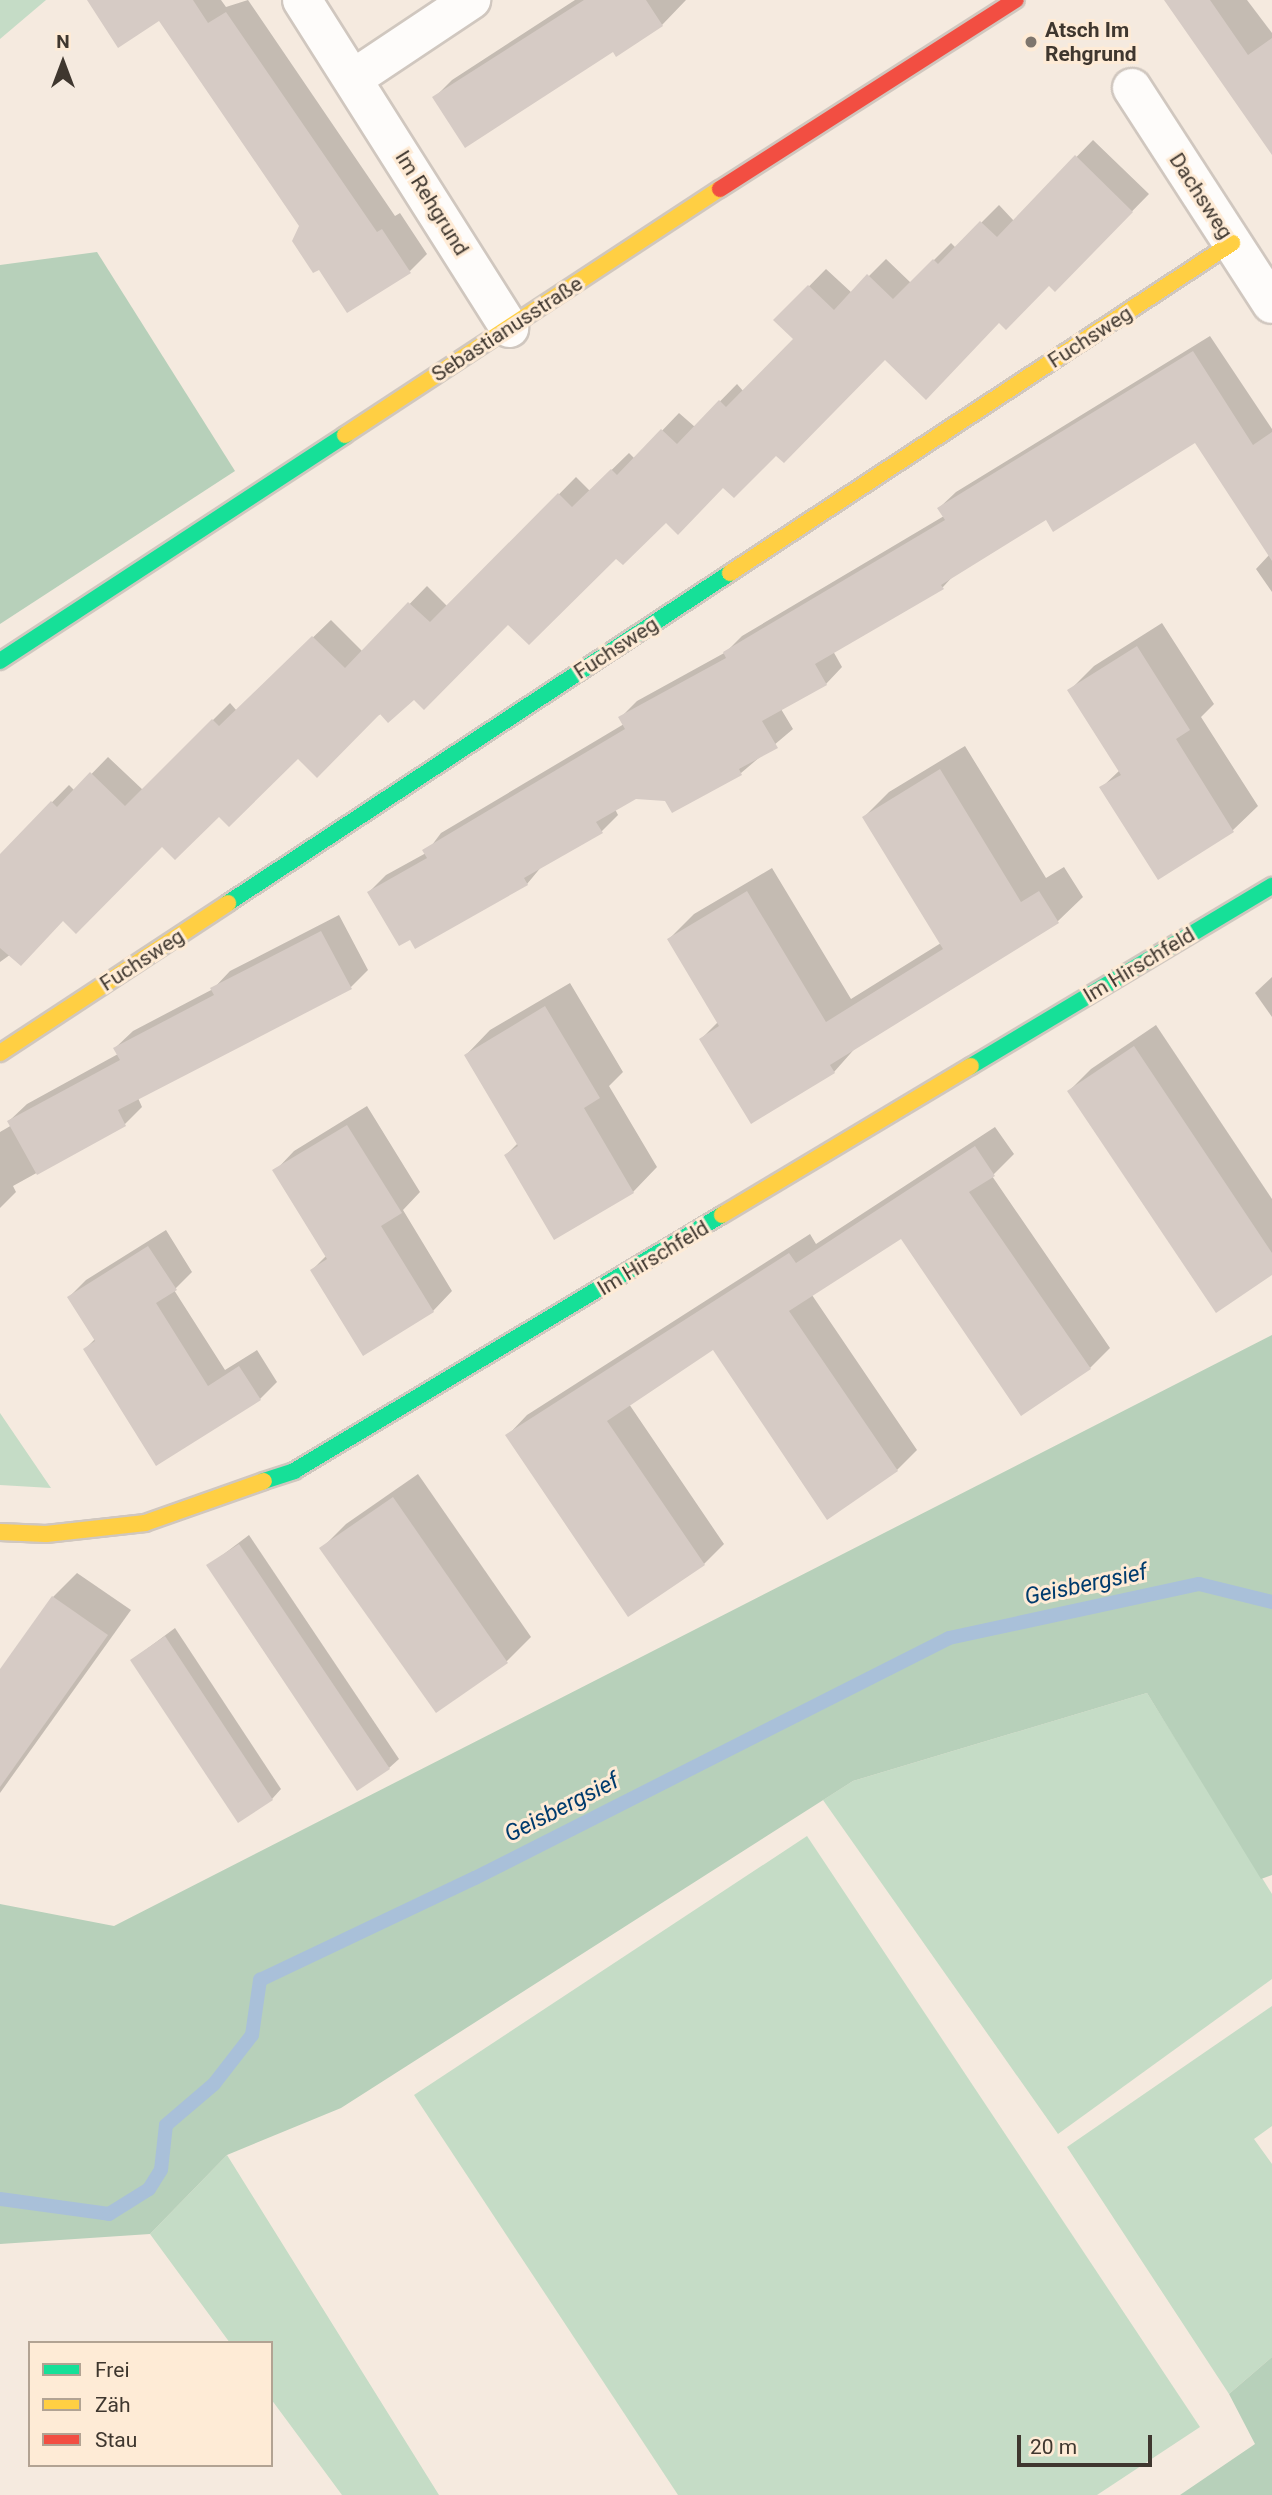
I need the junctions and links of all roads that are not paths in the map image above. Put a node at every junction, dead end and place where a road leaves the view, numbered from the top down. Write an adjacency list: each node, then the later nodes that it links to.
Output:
1 (302, 0): 4 (street, Im Rehgrund)
2 (471, 0): 4 (street)
3 (1016, 0): 8 (street, Sebastianusstraße)
4 (355, 78): 8 (street, Im Rehgrund)
5 (1132, 88): 6 (street, Dachsweg)
6 (1232, 243): 7 (street, Dachsweg); 11 (street, Fuchsweg)
7 (1272, 304)
8 (509, 328): 9 (street, Sebastianusstraße)
9 (0, 661)
10 (1272, 886): 12 (street, Im Hirschfeld)
11 (0, 1053)
12 (0, 1532)

